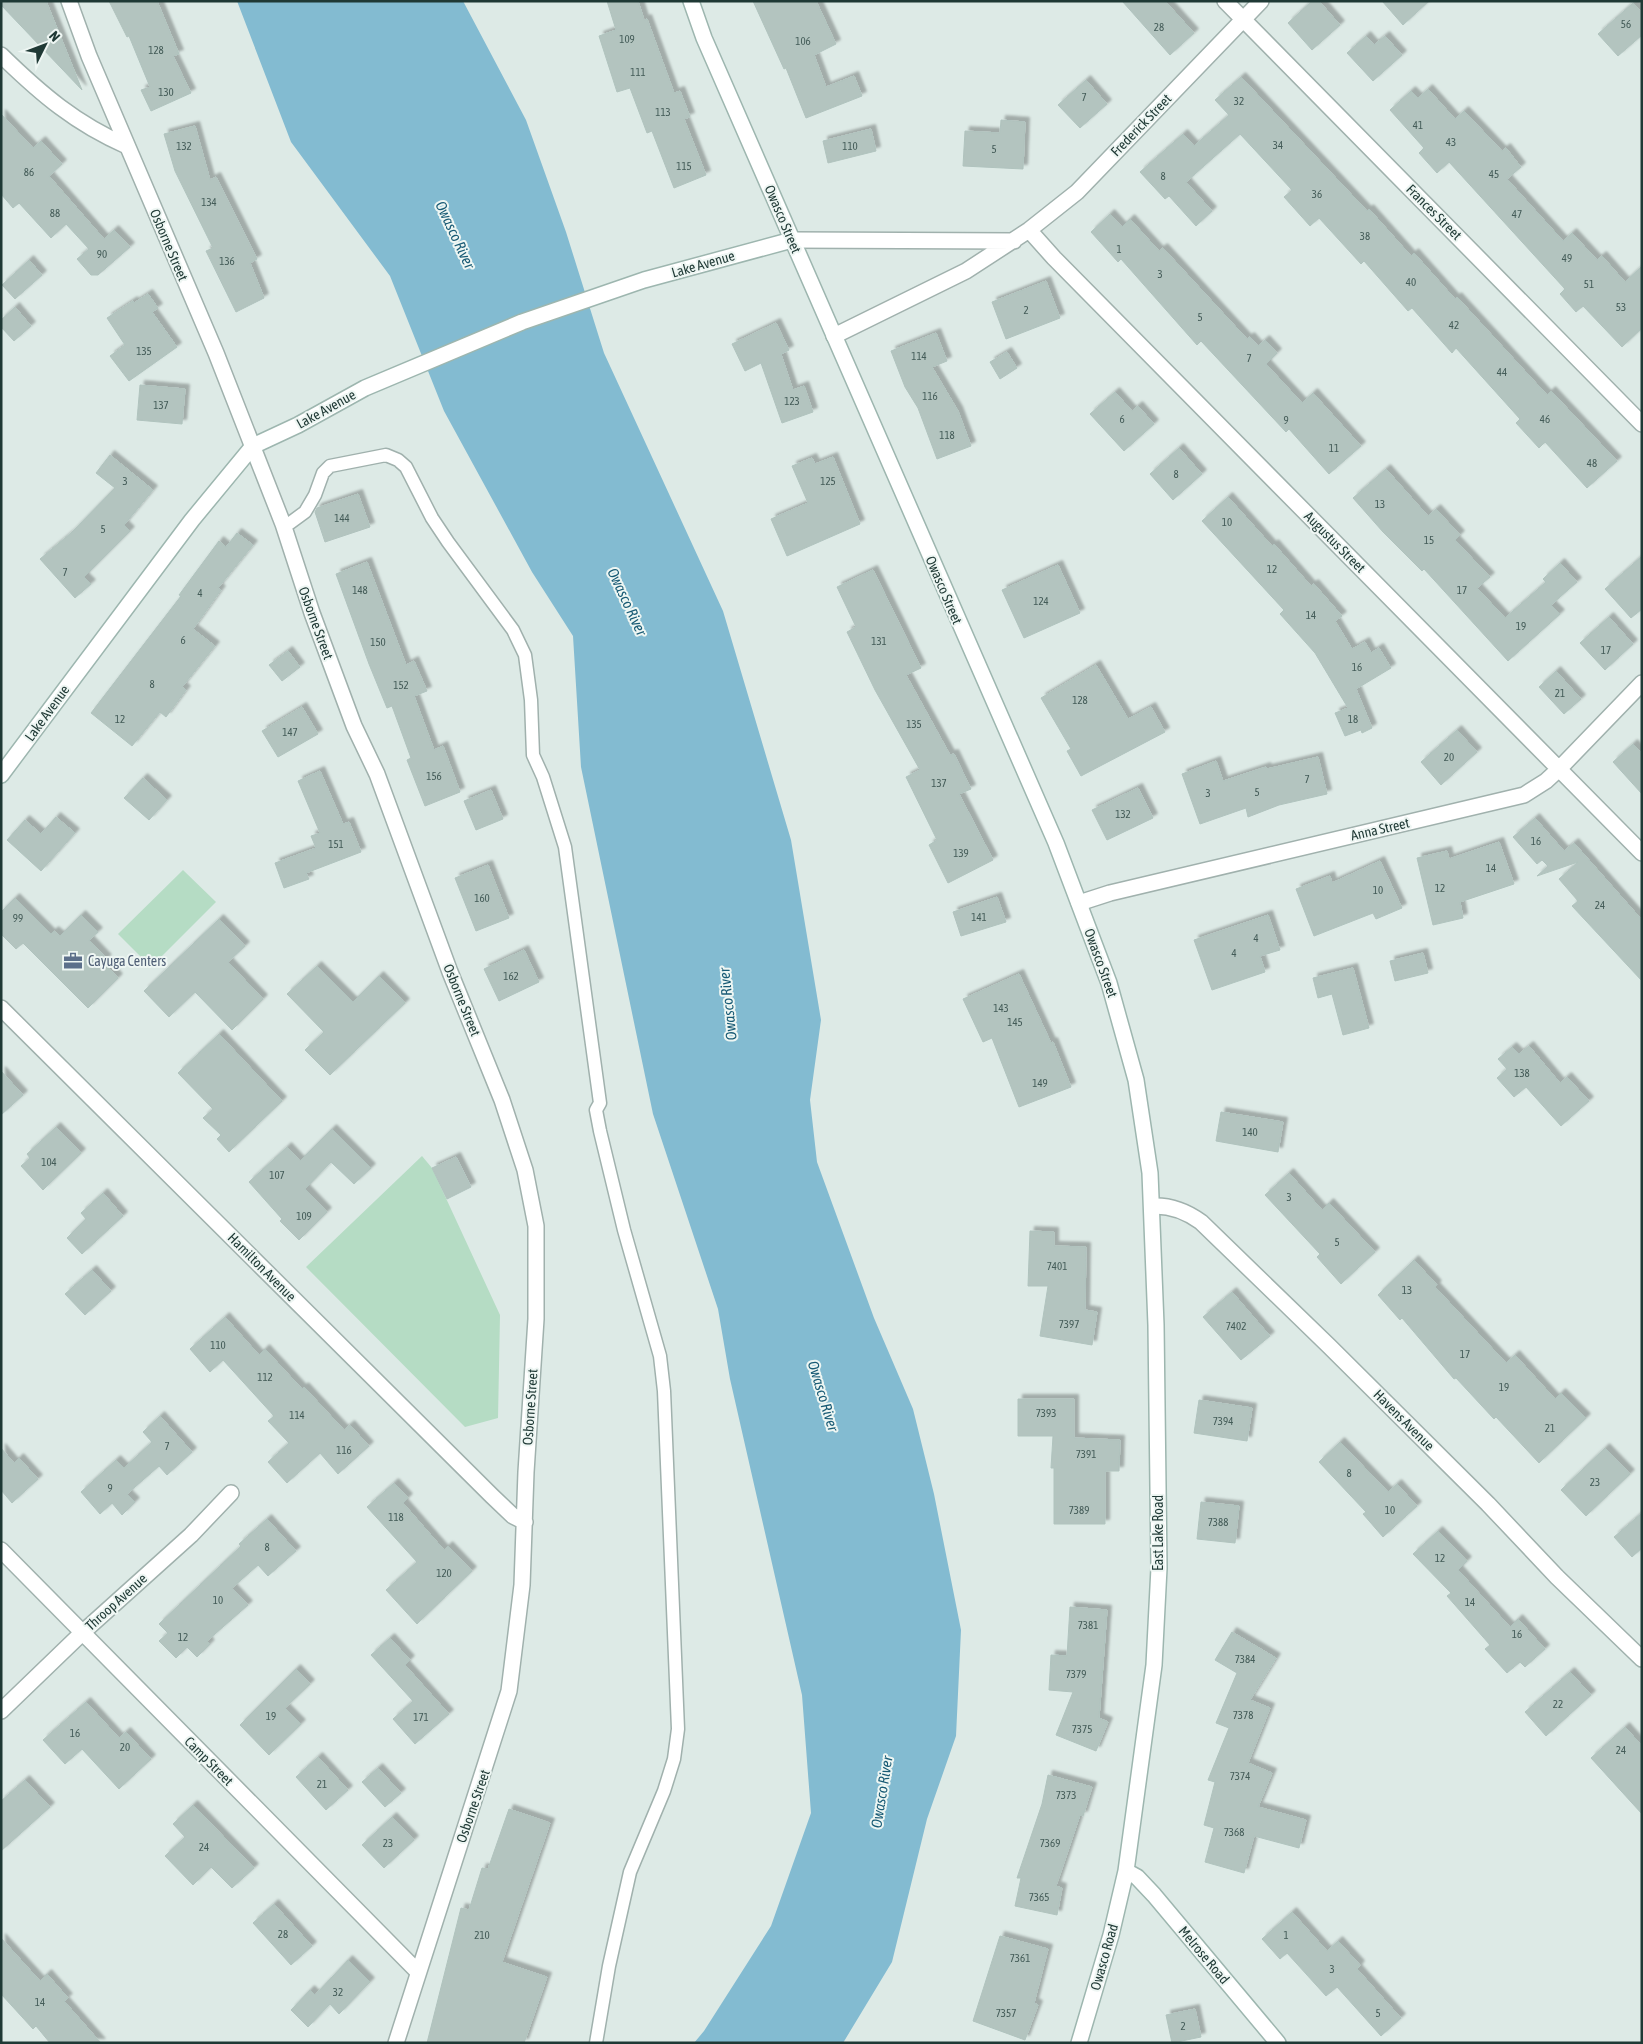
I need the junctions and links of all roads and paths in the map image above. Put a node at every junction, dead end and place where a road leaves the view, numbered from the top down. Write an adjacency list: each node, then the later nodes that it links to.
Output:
1 (69, 1): 7 (street, Osborne Street)
2 (691, 1): 9 (street, Owasco Street)
3 (1225, 1): 5 (street, Frances Street)
4 (1262, 1): 5 (street, Frederick Street)
5 (1244, 19): 8 (street, Frederick Street); 12 (street, Frances Street)
6 (1, 55): 7 (street)
7 (127, 146): 13 (street, Osborne Street)
8 (1029, 230): 10 (street, Frederick Street); 16 (street, Augustus Street)
9 (792, 240): 10 (street); 11 (street, Owasco Street); 13 (street, Lake Avenue)
10 (1014, 241): 11 (street, Frederick Street)
11 (834, 336): 19 (street, Owasco Street)
12 (1642, 424)
13 (253, 446): 14 (street, Osborne Street); 17 (street, Lake Avenue)
14 (283, 524): 23 (street, Osborne Street); 31 (lane)
15 (1642, 683): 16 (street, Anna Street)
16 (1559, 769): 18 (street, Augustus Street); 19 (street, Anna Street)
17 (1, 775)
18 (1642, 853)
19 (1079, 903): 21 (street, Owasco Street)
20 (1, 1008): 23 (street, Hamilton Avenue)
21 (1152, 1199): 26 (street, Havens Avenue); 28 (street, East Lake Road)
22 (231, 1493): 25 (street, Throop Avenue)
23 (525, 1522): 29 (street, Osborne Street)
24 (1, 1550): 25 (street, Camp Street)
25 (82, 1633): 27 (street, Throop Avenue); 29 (street, Camp Street)
26 (1642, 1659)
27 (1, 1712)
28 (1126, 1871): 32 (street, Owasco Road); 33 (street, Melrose Road)
29 (418, 1972): 30 (street, Osborne Street)
30 (396, 2043)
31 (596, 2043)
32 (1079, 2043)
33 (1278, 2043)

